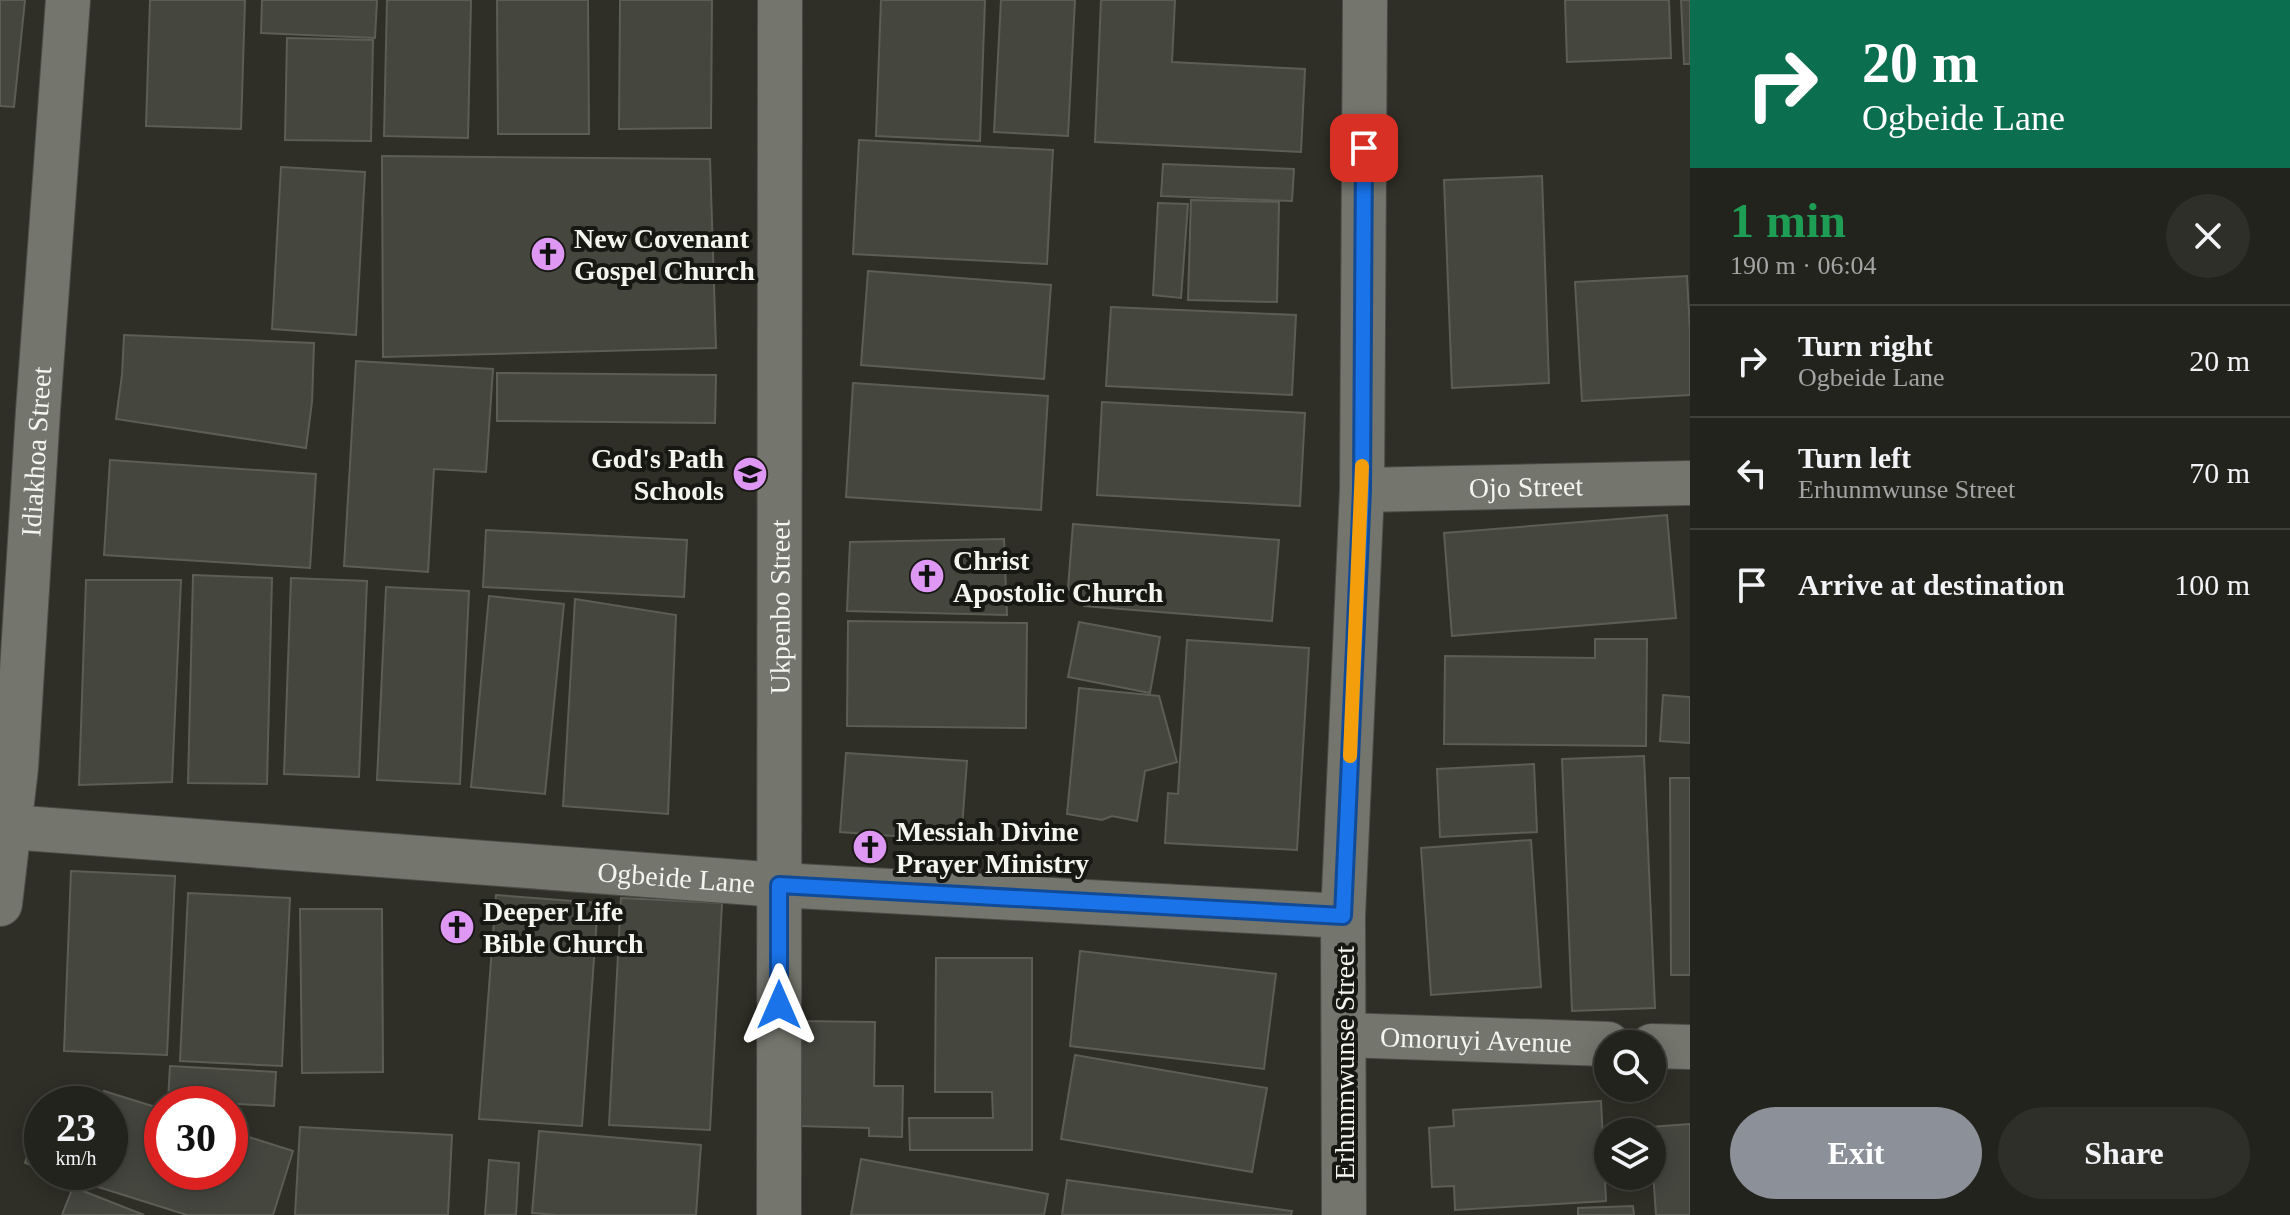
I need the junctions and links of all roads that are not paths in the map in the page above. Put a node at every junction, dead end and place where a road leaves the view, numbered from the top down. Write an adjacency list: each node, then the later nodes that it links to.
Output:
1 (68, 0): 4 (street, Idiakhoa Street)
2 (780, 0): 9 (street, Ukpenbo Street)
3 (1365, 0): 6 (street, Erhunmwunse Street)
4 (19, 410): 7 (street, Idiakhoa Street)
5 (1690, 483): 6 (street, Ojo Street)
6 (1362, 490): 11 (street, Erhunmwunse Street)
7 (10, 827): 8 (street, Idiakhoa Street); 9 (street, Ogbeide Lane)
8 (0, 883): 10 (street, Idiakhoa Street)
9 (779, 885): 11 (street, Ogbeide Lane); 16 (street, Ukpenbo Street)
10 (0, 904)
11 (1343, 916): 12 (street, Erhunmwunse Street)
12 (1344, 1035): 13 (street, Omoruyi Avenue); 17 (street, Erhunmwunse Street)
13 (1594, 1044)
14 (1666, 1046): 15 (street)
15 (1690, 1047)
16 (779, 1215)
17 (1344, 1215)

